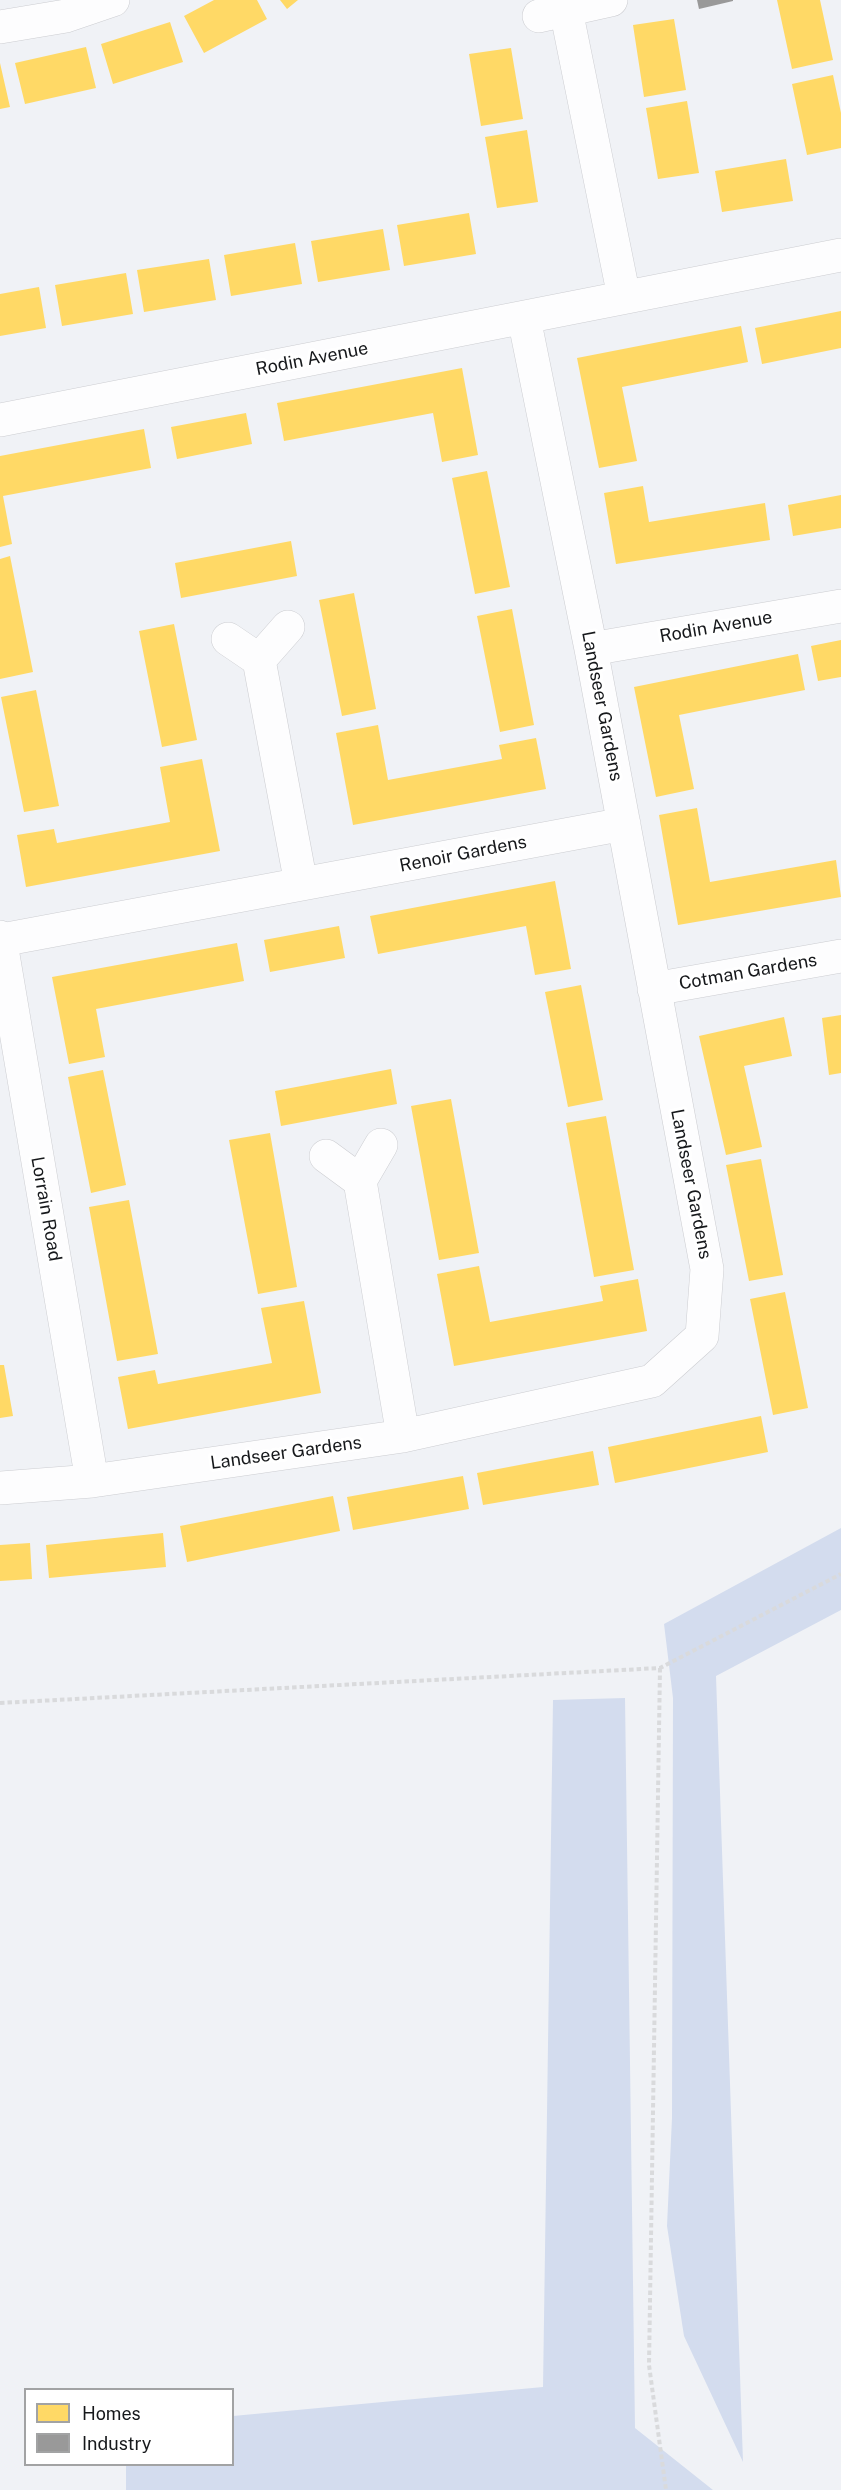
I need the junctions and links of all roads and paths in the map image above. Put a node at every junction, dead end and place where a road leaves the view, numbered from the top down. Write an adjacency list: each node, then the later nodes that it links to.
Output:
1 (113, 0): 3 (street)
2 (611, 0): 5 (street)
3 (0, 27)
4 (841, 255): 5 (street, Rodin Avenue)
5 (624, 297): 6 (street, Rodin Avenue)
6 (524, 318): 7 (street, Rodin Avenue); 11 (street, Landseer Gardens)
7 (0, 420)
8 (841, 606): 11 (street, Rodin Avenue)
9 (288, 627): 12 (street)
10 (228, 639): 12 (street)
11 (591, 649): 13 (street, Landseer Gardens)
12 (259, 660): 14 (street)
13 (624, 824): 14 (street, Renoir Gardens); 17 (street, Landseer Gardens)
14 (301, 884): 15 (street, Renoir Gardens)
15 (0, 938): 22 (street, Lorrain Road)
16 (841, 956): 17 (street, Cotman Gardens)
17 (654, 989): 21 (street, Landseer Gardens)
18 (381, 1145): 20 (street)
19 (326, 1156): 20 (street)
20 (360, 1181): 21 (street)
21 (403, 1436): 22 (street, Landseer Gardens)
22 (92, 1481): 23 (street, Landseer Gardens)
23 (0, 1488)
24 (841, 1574): 25 (path)
25 (660, 1668): 26 (path); 27 (path)
26 (0, 1703)
27 (666, 2490)

